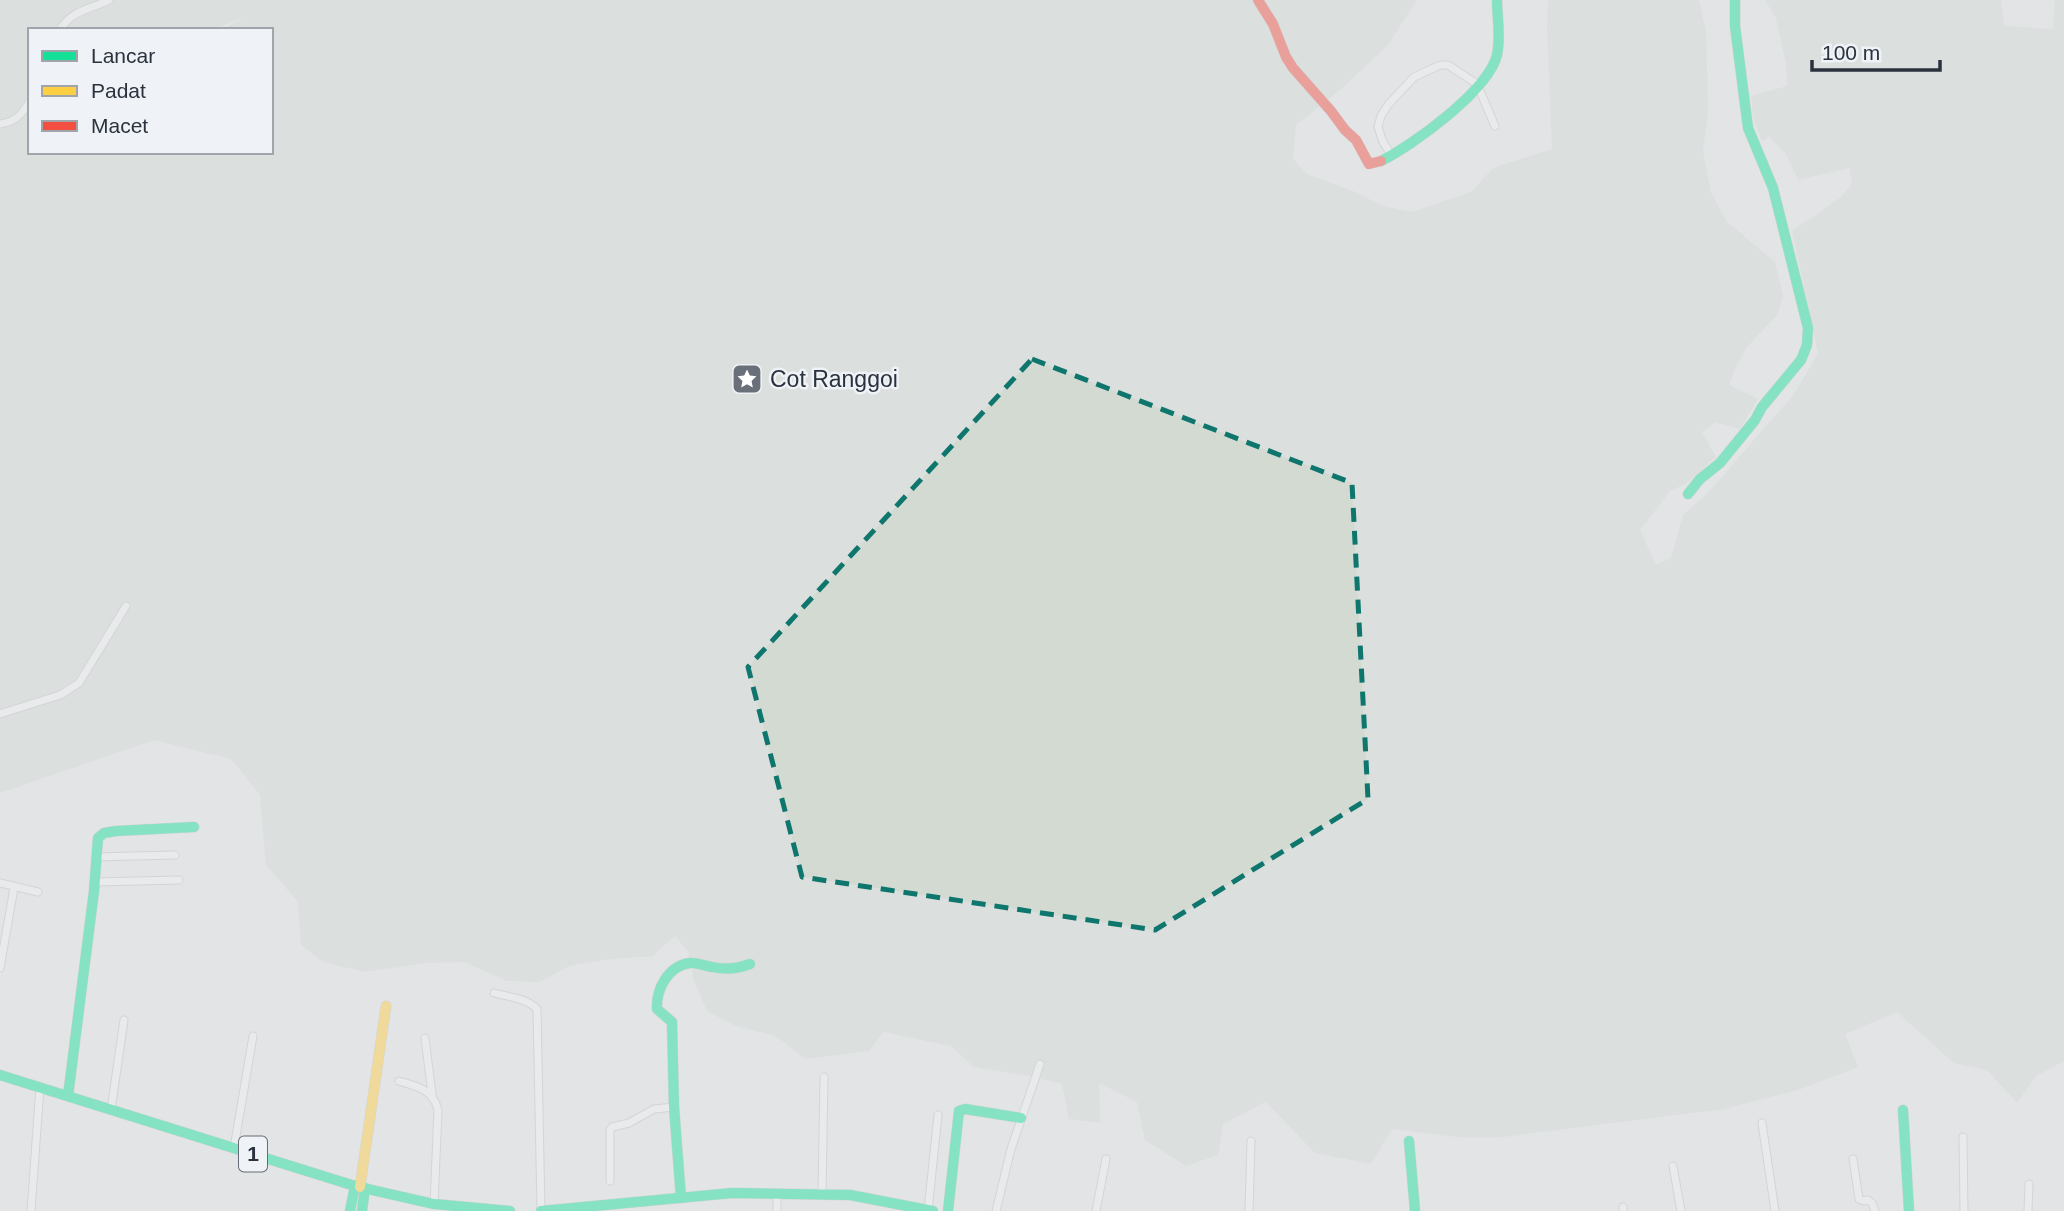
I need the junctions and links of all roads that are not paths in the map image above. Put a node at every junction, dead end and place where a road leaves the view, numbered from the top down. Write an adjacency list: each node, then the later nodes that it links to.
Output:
1 (109, 0): 5 (street)
2 (1258, 0): 10 (main road)
3 (1497, 0): 6 (main road)
4 (1735, 0): 11 (main road)
5 (61, 28)
6 (1478, 85): 9 (street); 10 (main road); 10 (street)
7 (28, 104): 8 (street)
8 (0, 124)
9 (1495, 126)
10 (1392, 156)
11 (1688, 494)
12 (126, 606): 13 (street)
13 (0, 714)
14 (194, 827): 16 (main road)
15 (175, 855): 16 (street)
16 (95, 857): 18 (main road)
17 (179, 880): 18 (street)
18 (94, 882): 35 (main road)
19 (0, 883): 20 (street)
20 (14, 888): 21 (street); 23 (street)
21 (38, 892)
22 (750, 964): 36 (main road)
23 (0, 968)
24 (494, 993): 62 (street)
25 (386, 1006): 51 (main road)
26 (124, 1020): 37 (street)
27 (253, 1036): 45 (street)
28 (425, 1038): 34 (street)
29 (1040, 1064): 40 (street)
30 (0, 1075): 33 (main road, 1)
31 (824, 1077): 53 (street)
32 (399, 1081): 34 (street)
33 (40, 1087): 35 (main road, 1); 58 (street)
34 (432, 1094): 55 (street)
35 (68, 1096): 37 (main road, 1)
36 (674, 1107): 49 (street); 54 (main road)
37 (111, 1110): 45 (main road, 1)
38 (1903, 1110): 72 (main road)
39 (938, 1115): 57 (street)
40 (1021, 1118): 64 (main road); 65 (street)
41 (1762, 1123): 70 (street)
42 (1963, 1137): 73 (street)
43 (1251, 1141): 67 (street)
44 (1409, 1141): 68 (main road)
45 (234, 1148): 51 (main road, 1)
46 (1853, 1159): 71 (street)
47 (1106, 1160): 66 (street)
48 (1673, 1166): 69 (street)
49 (611, 1181)
50 (2029, 1184): 74 (street)
51 (360, 1187): 55 (main road, 1); 59 (main road); 60 (main road)
52 (777, 1193): 53 (main road); 54 (main road); 63 (street)
53 (822, 1194): 56 (main road)
54 (681, 1198): 62 (main road)
55 (434, 1204): 61 (main road, 1)
56 (904, 1208): 57 (main road)
57 (930, 1210)
58 (31, 1211)
59 (351, 1211)
60 (362, 1211)
61 (510, 1211)
62 (541, 1211)
63 (776, 1211)
64 (947, 1211)
65 (996, 1211)
66 (1096, 1211)
67 (1249, 1211)
68 (1415, 1211)
69 (1681, 1211)
70 (1775, 1211)
71 (1875, 1211)
72 (1909, 1211)
73 (1964, 1211)
74 (2028, 1211)

